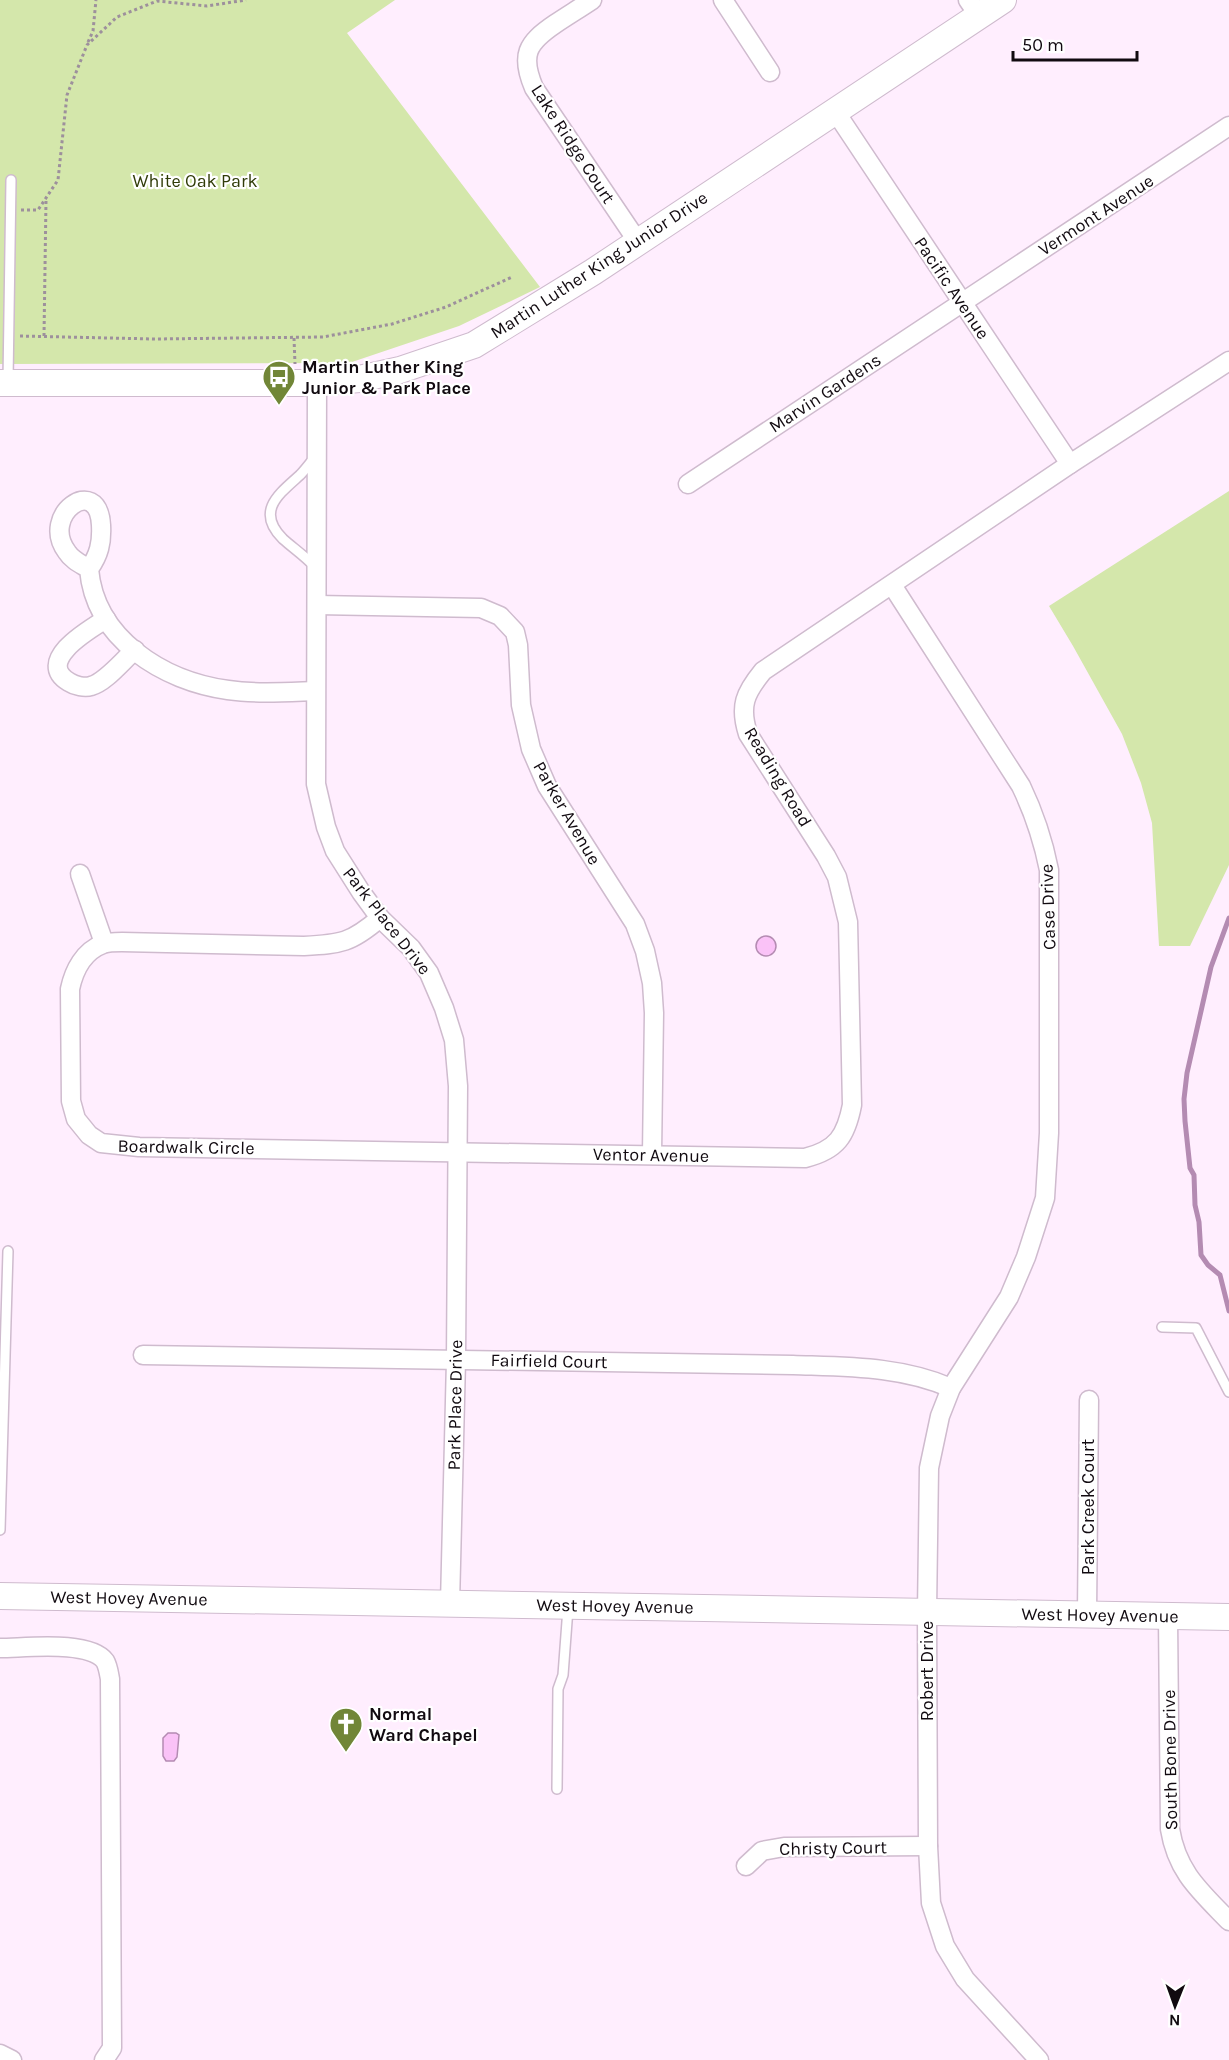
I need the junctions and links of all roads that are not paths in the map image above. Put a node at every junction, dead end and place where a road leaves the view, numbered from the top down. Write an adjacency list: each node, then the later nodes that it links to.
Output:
1 (592, 0): 9 (street, Lake Ridge Court)
2 (723, 0): 5 (street)
3 (1003, 0): 4 (street, Martin Luther King Junior Drive)
4 (974, 8): 6 (street, Martin Luther King Junior Drive)
5 (770, 72)
6 (835, 111): 9 (street, Martin Luther King Junior Drive); 10 (street, Pacific Avenue)
7 (1229, 126): 10 (street, Vermont Avenue)
8 (11, 180): 12 (lane)
9 (638, 242): 13 (street, Martin Luther King Junior Drive)
10 (962, 303): 15 (street, Pacific Avenue); 16 (street, Marvin Gardens)
11 (1229, 361): 15 (street)
12 (4, 383): 13 (street, Martin Luther King Junior Drive)
13 (317, 383): 14 (street, Park Place Drive)
14 (316, 455): 18 (street, Park Place Drive); 18 (lane)
15 (1070, 464): 19 (street, Reading Road)
16 (688, 484)
17 (89, 569): 21 (street)
18 (317, 569): 20 (street, Park Place Drive)
19 (892, 585): 27 (street, Reading Road); 31 (street, Case Drive)
20 (317, 605): 23 (street, Park Place Drive); 29 (street, Parker Avenue)
21 (106, 619): 22 (street); 22 (street)
22 (135, 650): 23 (street)
23 (315, 691): 25 (street, Park Place Drive)
24 (80, 874): 26 (street)
25 (380, 918): 26 (street); 28 (street, Park Place Drive)
26 (104, 943): 28 (street, Boardwalk Circle)
27 (839, 1140): 29 (street, Ventor Avenue)
28 (457, 1152): 29 (street, Ventor Avenue); 34 (street, Park Place Drive)
29 (652, 1154)
30 (8, 1251): 38 (lane)
31 (1022, 1268): 35 (street, Robert Drive)
32 (1162, 1327): 36 (lane)
33 (143, 1355): 34 (street, Fairfield Court)
34 (456, 1360): 35 (street, Fairfield Court); 40 (street, Park Place Drive)
35 (951, 1388): 42 (street, Robert Drive)
36 (1229, 1392)
37 (1089, 1400): 43 (street, Park Creek Court)
38 (0, 1530)
39 (0, 1596): 40 (street, West Hovey Avenue)
40 (450, 1604): 41 (street, West Hovey Avenue)
41 (568, 1606): 42 (street, West Hovey Avenue); 47 (lane)
42 (927, 1612): 43 (street, West Hovey Avenue); 48 (street, Robert Drive)
43 (1087, 1614): 44 (street, West Hovey Avenue)
44 (1168, 1616): 45 (street, West Hovey Avenue); 50 (street, South Bone Drive)
45 (1229, 1617)
46 (0, 1647): 53 (street)
47 (557, 1789)
48 (928, 1846): 49 (street, Christy Court); 54 (street, Robert Drive)
49 (746, 1866)
50 (1229, 1921)
51 (0, 2054): 52 (street)
52 (12, 2060)
53 (104, 2060)
54 (1039, 2060)

